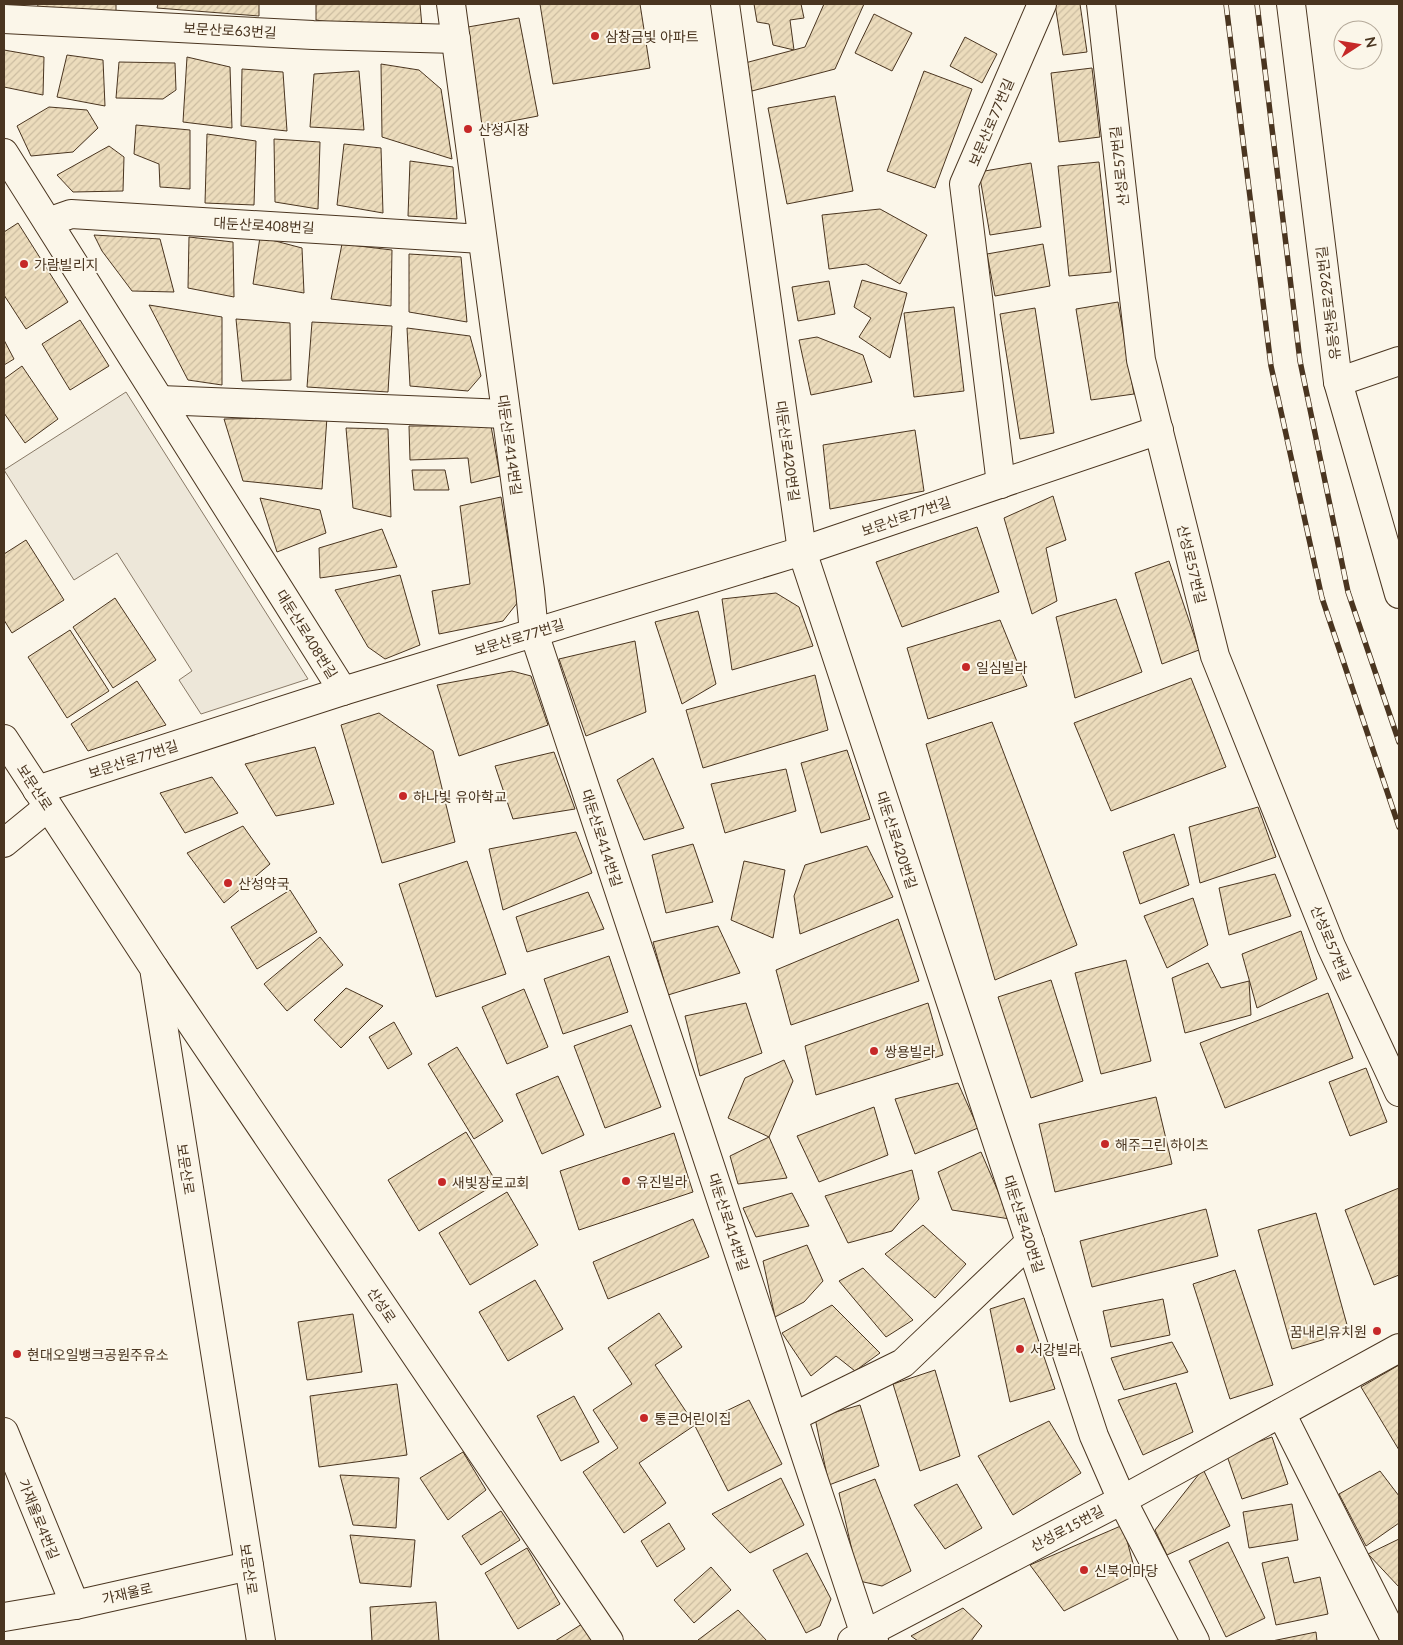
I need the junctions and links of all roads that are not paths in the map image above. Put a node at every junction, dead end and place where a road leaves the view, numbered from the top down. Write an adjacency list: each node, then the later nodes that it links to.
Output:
1 (451, 4): 7 (street, 대둔산로414번길)
2 (725, 4): 17 (street, 대둔산로420번길)
3 (1042, 4): 16 (street, 보문산로77번길)
4 (1101, 4): 15 (street, 산성로57번길)
5 (1291, 4): 12 (street, 유등천동로292번길)
6 (4, 18): 7 (street, 보문산로63번길)
7 (456, 39): 10 (street, 대둔산로414번길)
8 (4, 153): 9 (street, 대둔산로408번길)
9 (48, 222): 10 (street, 대둔산로408번길); 13 (street, 대둔산로408번길)
10 (482, 239): 14 (street, 대둔산로414번길)
11 (1399, 361): 12 (street)
12 (1338, 382): 18 (street, 유등천동로292번길)
13 (160, 400): 14 (street); 20 (street, 대둔산로408번길)
14 (506, 414): 19 (street, 대둔산로414번길)
15 (1159, 430): 16 (street, 보문산로77번길); 25 (street, 산성로57번길)
16 (1001, 484): 17 (street, 보문산로77번길)
17 (802, 551): 19 (street, 보문산로77번길); 26 (street, 대둔산로420번길)
18 (1399, 594)
19 (534, 633): 20 (street, 보문산로77번길); 29 (street, 대둔산로414번길)
20 (343, 691): 22 (street, 보문산로77번길)
21 (4, 739): 22 (street, 보문산로)
22 (43, 798): 23 (street); 24 (street, 보문산로)
23 (4, 843)
24 (154, 968): 32 (street, 보문산로); 37 (street, 산성로)
25 (1399, 1092)
26 (1030, 1242): 29 (street); 31 (street, 대둔산로420번길)
27 (1399, 1348): 28 (street, 산성로15번길)
28 (1281, 1412): 31 (street, 산성로15번길); 39 (street)
29 (793, 1417): 35 (street, 대둔산로414번길)
30 (4, 1432): 33 (street, 가재울로4번길)
31 (1122, 1500): 35 (street, 산성로15번길); 38 (street, 대둔산로420번길)
32 (249, 1566): 33 (street, 가재울로); 36 (street, 보문산로)
33 (75, 1605): 34 (street, 가재울로)
34 (4, 1617)
35 (864, 1639)
36 (261, 1641)
37 (609, 1641)
38 (1195, 1641)
39 (1396, 1641)

